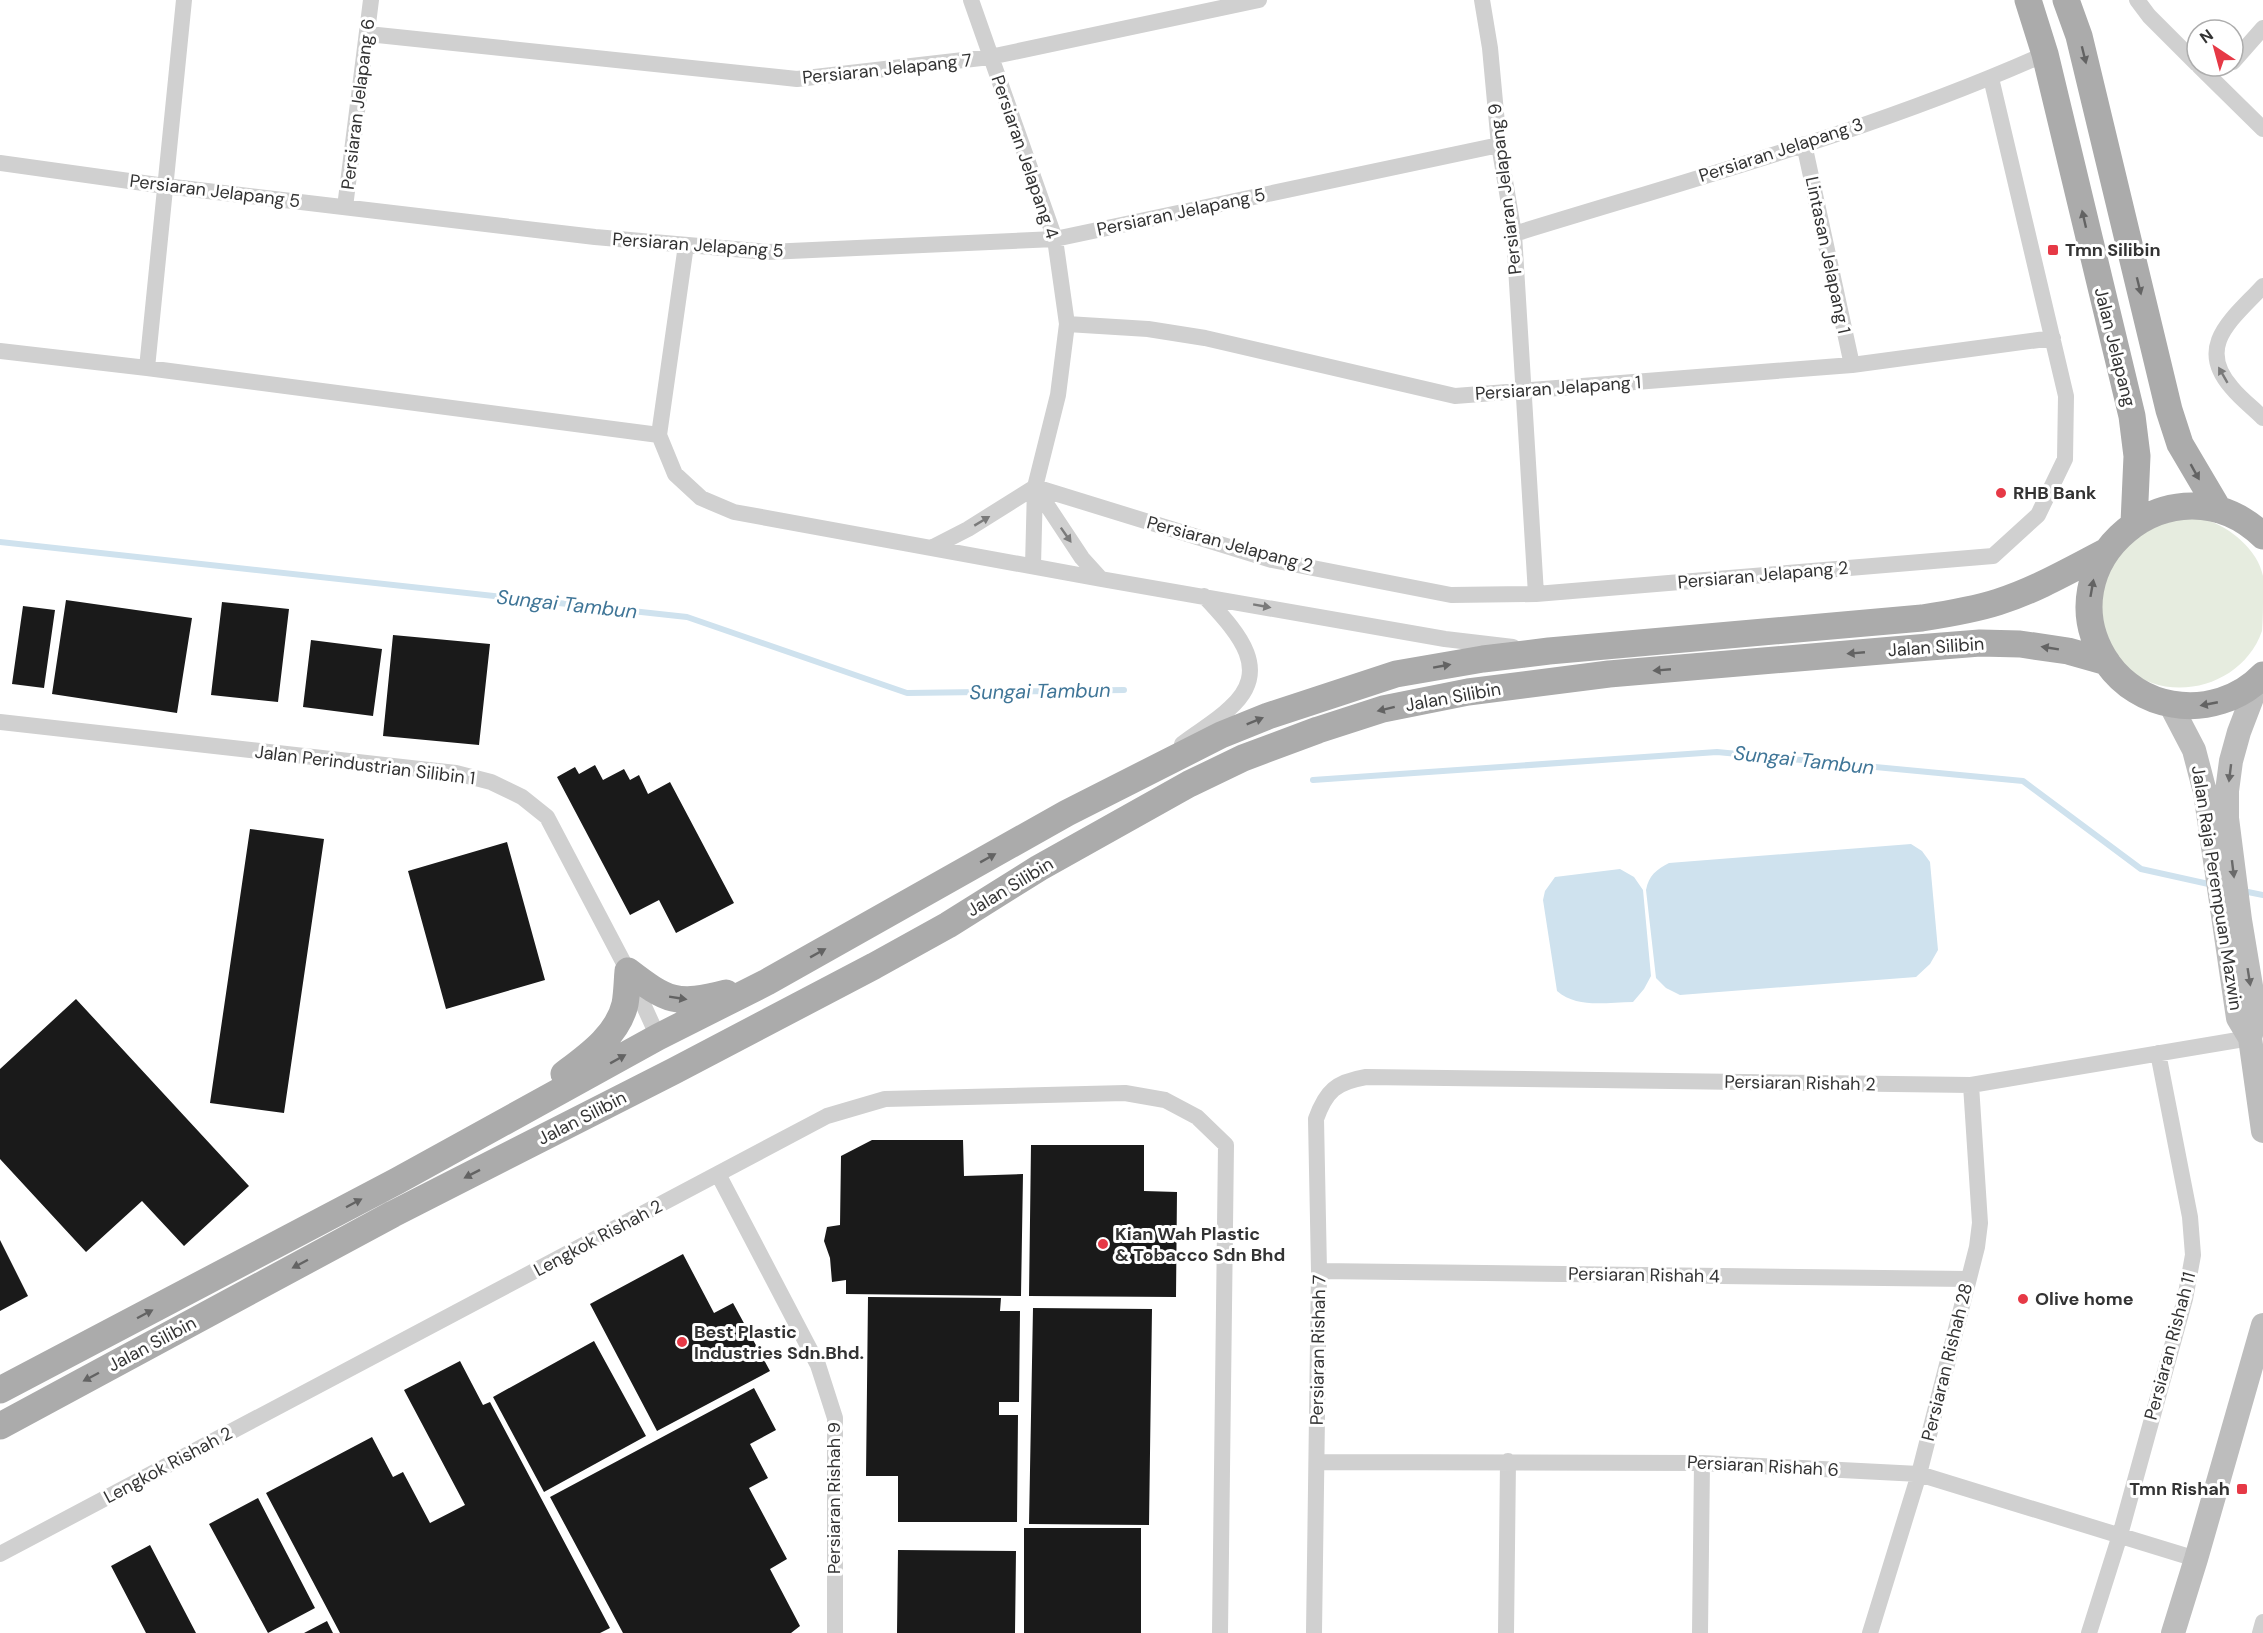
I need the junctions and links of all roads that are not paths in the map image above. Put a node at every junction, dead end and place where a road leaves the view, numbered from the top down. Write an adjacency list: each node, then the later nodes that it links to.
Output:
1 (184, 0): 23 (street)
2 (371, 0): 10 (street, Persiaran Jelapang 6)
3 (971, 0): 14 (street, Persiaran Jelapang 4)
4 (1259, 0): 14 (street, Persiaran Jelapang 7)
5 (1482, 0): 21 (street, Persiaran Jelapang 9)
6 (2028, 0): 13 (main road, Jalan Jelapang)
7 (2066, 0): 38 (main road, Jalan Jelapang, one-way to 38)
8 (2137, 0): 12 (street)
9 (2263, 28): 11 (street)
10 (368, 34): 14 (street, Persiaran Jelapang 7); 24 (street, Persiaran Jelapang 6)
11 (2245, 48)
12 (2185, 52)
13 (2045, 54): 15 (street, Persiaran Jelapang 3); 39 (main road, Jalan Jelapang, one-way to 13)
14 (990, 57): 26 (street, Persiaran Jelapang 4)
15 (1991, 78): 20 (street, Persiaran Jelapang 3); 30 (street, Persiaran Jelapang 2)
16 (2211, 78): 18 (street)
17 (2218, 78): 18 (street)
18 (2215, 82): 19 (street)
19 (2263, 129)
20 (1804, 144): 25 (street, Persiaran Jelapang 3); 32 (street, Lintasan Jelapang 1)
21 (1499, 145): 25 (street, Persiaran Jelapang 9); 26 (street, Persiaran Jelapang 5)
22 (0, 163): 23 (street, Persiaran Jelapang 5)
23 (165, 186): 24 (street, Persiaran Jelapang 5); 33 (street)
24 (345, 207): 27 (street, Persiaran Jelapang 5)
25 (1514, 234): 34 (street, Persiaran Jelapang 9)
26 (1054, 239): 27 (street, Persiaran Jelapang 5); 29 (street, Persiaran Jelapang 4)
27 (686, 245): 36 (street)
28 (2263, 286): 35 (street, one-way to 28)
29 (1067, 324): 34 (street, Persiaran Jelapang 1); 37 (street, Persiaran Jelapang 4)
30 (2053, 338): 32 (street, Persiaran Jelapang 1); 45 (street, Persiaran Jelapang 2)
31 (0, 351): 33 (street)
32 (1852, 365): 34 (street, Persiaran Jelapang 1)
33 (147, 368): 36 (street)
34 (1523, 392): 45 (street, Persiaran Jelapang 9)
35 (2263, 418)
36 (658, 435): 41 (street, Jalan Silibin)
37 (1035, 487): 41 (street, one-way to 37); 43 (street, Persiaran Jelapang 4); 44 (street, one-way to 44); 45 (street, Persiaran Jelapang 2)
38 (2219, 510): 39 (main road); 40 (main road)
39 (2134, 523): 42 (main road)
40 (2263, 536)
41 (931, 548): 43 (street, Jalan Silibin)
42 (2107, 551): 47 (main road, Jalan Silibin); 48 (main road, one-way to 42)
43 (1033, 566): 44 (street, Jalan Silibin)
44 (1101, 579): 46 (street, Jalan Silibin)
45 (1536, 594)
46 (1204, 596): 47 (street, Jalan Silibin, one-way to 47); 52 (street)
47 (1549, 651): 52 (main road, Jalan Silibin, one-way to 47)
48 (2107, 662): 50 (main road); 54 (main road, Jalan Silibin, one-way to 54)
49 (2262, 676): 50 (main road, one-way to 50); 53 (main road, Jalan Raja Perempuan Mazwin, one-way to 53)
50 (2170, 704): 53 (main road, Jalan Raja Perempuan Mazwin)
51 (0, 723): 55 (street, Jalan Perindustrian Silibin 1)
52 (1165, 763): 56 (main road, Jalan Silibin, one-way to 52)
53 (2218, 819): 58 (main road, Jalan Raja Perempuan Mazwin)
54 (874, 966): 57 (main road); 64 (main road, Jalan Silibin)
55 (628, 971): 56 (main road, one-way to 56); 57 (street, Jalan Perindustrian Silibin 1); 63 (main road)
56 (767, 982): 57 (main road, Jalan Silibin)
57 (658, 1037): 63 (main road, Jalan Silibin, one-way to 57); 64 (main road)
58 (2250, 1038): 59 (street, Persiaran Rishah 2); 62 (main road, Jalan Raja Perempuan Mazwin)
59 (2158, 1053): 61 (street, Persiaran Rishah 2); 75 (street, Persiaran Rishah 11)
60 (1347, 1080): 61 (street, Persiaran Rishah 2); 66 (street, Persiaran Rishah 7)
61 (1971, 1085): 67 (street, Persiaran Rishah 28)
62 (2263, 1131)
63 (481, 1135): 69 (main road, Jalan Silibin, one-way to 63)
64 (509, 1155): 70 (main road, Jalan Silibin, one-way to 70)
65 (718, 1174): 76 (street, Lengkok Rishah 2); 79 (street, Persiaran Rishah 9); 80 (street, Lengkok Rishah 2)
66 (1319, 1271): 67 (street, Persiaran Rishah 4); 72 (street, Persiaran Rishah 7)
67 (1968, 1279): 74 (street, Persiaran Rishah 28)
68 (2263, 1325): 77 (main road)
69 (0, 1390)
70 (0, 1426)
71 (1508, 1461): 72 (street, Persiaran Rishah 6); 73 (street, Persiaran Rishah 6); 82 (street)
72 (1317, 1462): 81 (street, Persiaran Rishah 7)
73 (1702, 1463): 74 (street, Persiaran Rishah 6); 83 (street)
74 (1919, 1474): 75 (street, Persiaran Rishah 6); 84 (street, Persiaran Rishah 28)
75 (2120, 1535): 77 (street, Persiaran Rishah 6); 85 (street, Persiaran Rishah 11)
76 (0, 1554)
77 (2196, 1559): 86 (main road)
78 (2263, 1622): 87 (street)
79 (835, 1633)
80 (1220, 1633)
81 (1314, 1633)
82 (1506, 1633)
83 (1700, 1633)
84 (1870, 1633)
85 (2089, 1633)
86 (2172, 1633)
87 (2260, 1633)

